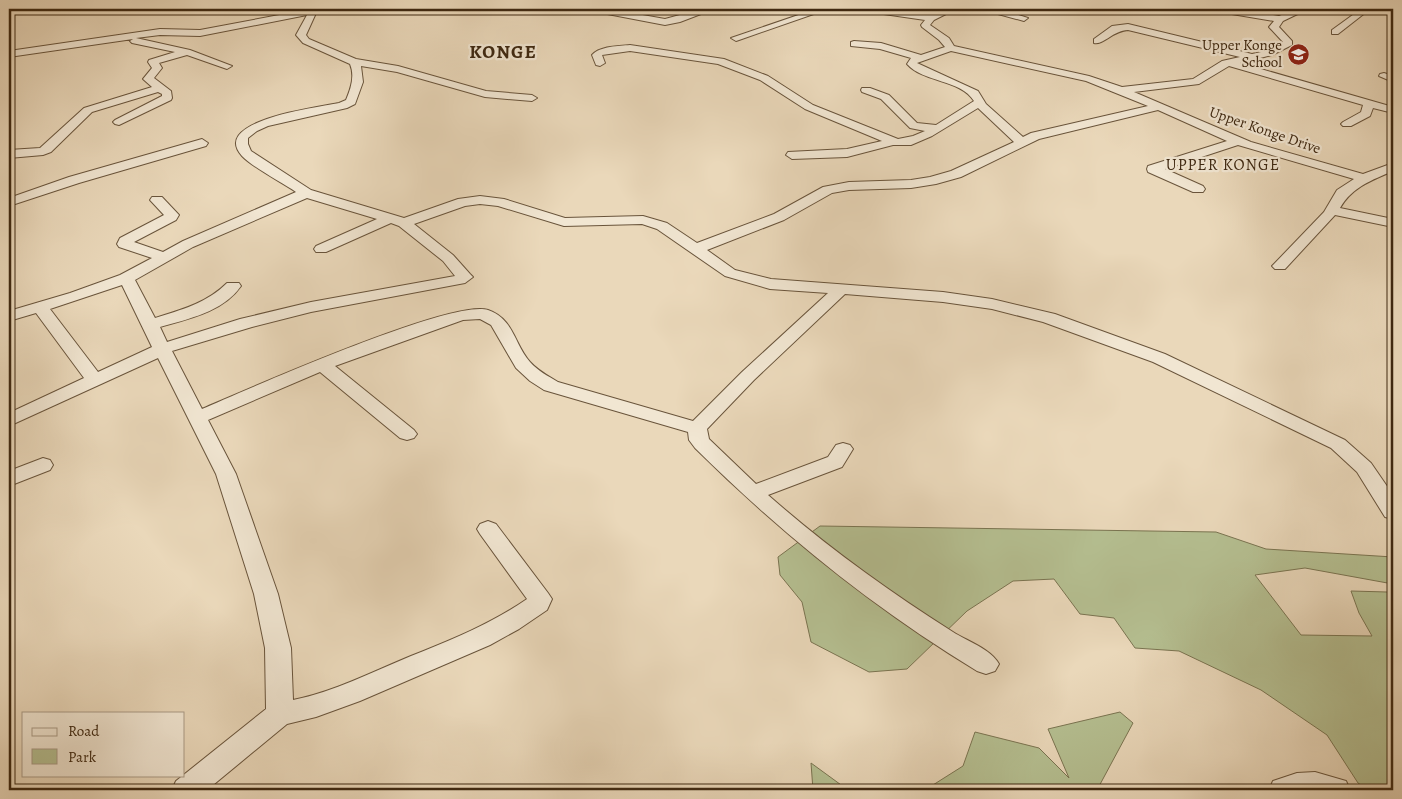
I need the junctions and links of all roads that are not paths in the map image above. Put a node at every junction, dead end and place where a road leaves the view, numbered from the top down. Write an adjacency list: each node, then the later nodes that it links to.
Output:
1 (295, 9): 11 (street)
2 (597, 9): 3 (street)
3 (710, 9)
4 (824, 9): 13 (street)
5 (870, 9): 14 (street)
6 (952, 9): 14 (street)
7 (990, 9): 15 (street)
8 (1220, 9): 16 (street)
9 (1304, 9): 16 (street)
10 (1366, 9): 17 (street)
11 (317, 10): 18 (street); 27 (street)
12 (785, 11): 13 (street)
13 (802, 16): 19 (street)
14 (931, 18): 22 (street)
15 (1024, 18)
16 (1280, 19): 25 (street)
17 (1335, 32)
18 (124, 38): 23 (street); 24 (street)
19 (736, 38)
20 (1097, 41): 25 (street)
21 (854, 44): 26 (street)
22 (950, 48): 26 (street); 33 (street)
23 (187, 52): 30 (street); 31 (street)
24 (9, 54)
25 (1252, 57): 28 (street)
26 (920, 58): 35 (street)
27 (354, 62): 34 (street); 51 (street)
28 (1230, 62): 33 (street); 36 (street)
29 (600, 63): 43 (street)
30 (227, 66)
31 (160, 88): 39 (street); 46 (street)
32 (866, 90): 41 (street)
33 (1121, 90): 37 (street, Upper Konge Drive)
34 (532, 98)
35 (979, 103): 41 (street); 44 (street)
36 (1370, 104): 38 (street); 40 (street)
37 (1157, 107): 42 (street, Upper Konge Drive); 44 (street)
38 (1393, 110)
39 (119, 122)
40 (1347, 124)
41 (936, 128): 43 (street)
42 (1239, 141): 49 (street, Upper Konge Drive); 50 (street)
43 (892, 142): 47 (street)
44 (1021, 142): 60 (street)
45 (202, 143): 53 (street)
46 (9, 154)
47 (792, 155)
48 (1393, 167): 49 (street)
49 (1364, 178): 54 (street)
50 (1198, 188)
51 (306, 193): 56 (street); 61 (street)
52 (157, 200): 61 (street)
53 (9, 202)
54 (1332, 210): 55 (street); 62 (street)
55 (1360, 216): 57 (street); 58 (street)
56 (396, 221): 59 (street); 60 (street); 69 (street)
57 (1393, 223)
58 (1393, 228)
59 (322, 249)
60 (696, 249): 65 (street)
61 (164, 257): 63 (street)
62 (1280, 266)
63 (126, 278): 66 (street); 68 (street)
64 (233, 286): 68 (street)
65 (841, 290): 74 (street); 80 (street)
66 (41, 308): 67 (street); 71 (street)
67 (9, 316)
68 (150, 325): 69 (street)
69 (162, 349): 71 (street); 72 (street)
70 (322, 365): 72 (street); 74 (street); 75 (street)
71 (95, 380): 73 (street)
72 (197, 418): 83 (street)
73 (9, 420)
74 (697, 428): 79 (street)
75 (407, 434)
76 (843, 449): 79 (street)
77 (43, 465): 78 (street)
78 (9, 478)
79 (752, 493): 82 (street)
80 (1391, 504)
81 (488, 529): 83 (street)
82 (986, 664)
83 (280, 714): 84 (street)
84 (186, 790)
85 (1283, 790): 86 (street)
86 (1336, 790)

